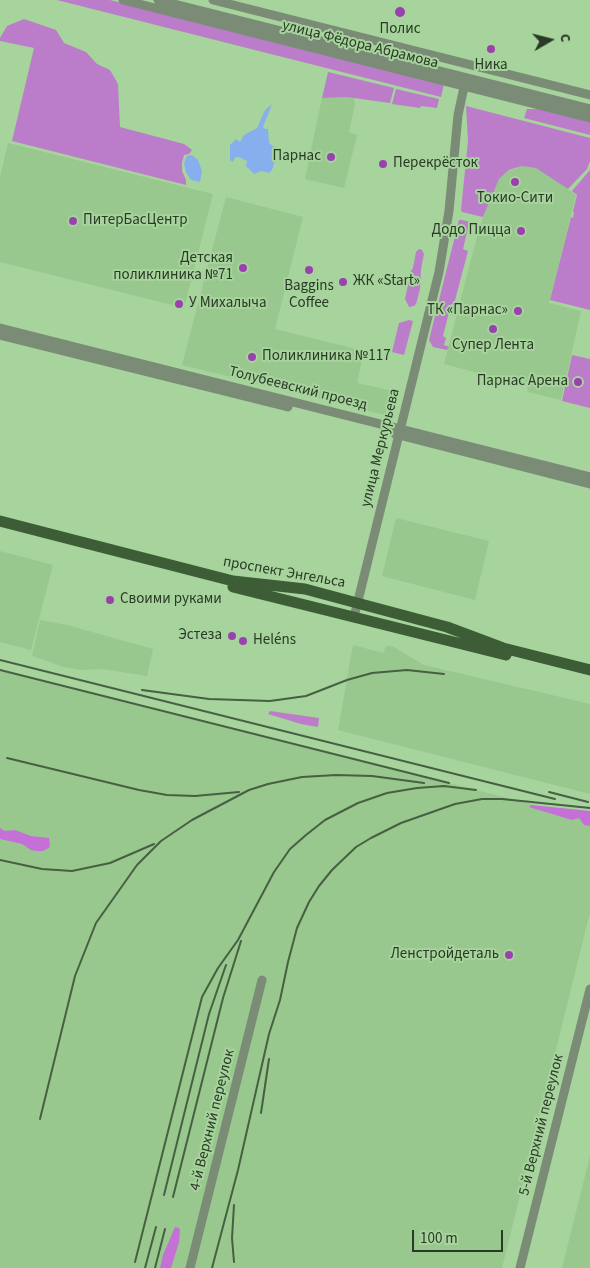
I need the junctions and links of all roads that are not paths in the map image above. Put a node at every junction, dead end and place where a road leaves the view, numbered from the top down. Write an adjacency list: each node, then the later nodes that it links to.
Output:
1 (123, 0): 4 (street, улица Фёдора Абрамова)
2 (158, 0): 4 (street, улица Фёдора Абрамова)
3 (213, 0): 5 (street)
4 (465, 82): 6 (street, улица Фёдора Абрамова); 7 (street, улица Фёдора Абрамова); 10 (street, улица Меркурьева)
5 (590, 95)
6 (590, 109)
7 (590, 118)
8 (0, 328): 10 (street, Толубеевский проезд)
9 (0, 335): 10 (street, Толубеевский проезд)
10 (399, 432): 11 (street, Толубеевский проезд); 12 (street, Толубеевский проезд); 15 (street, улица Меркурьева)
11 (590, 477)
12 (590, 484)
13 (0, 521): 15 (main road, проспект Энгельса)
14 (0, 528): 16 (main road, проспект Энгельса)
15 (357, 602): 16 (street, улица Меркурьева); 17 (main road, проспект Энгельса)
16 (354, 617): 18 (main road, проспект Энгельса)
17 (590, 670)
18 (590, 677)
19 (262, 980): 21 (street, 4-й Верхний переулок)
20 (590, 989): 22 (street, 5-й Верхний переулок)
21 (190, 1268)
22 (520, 1268)

